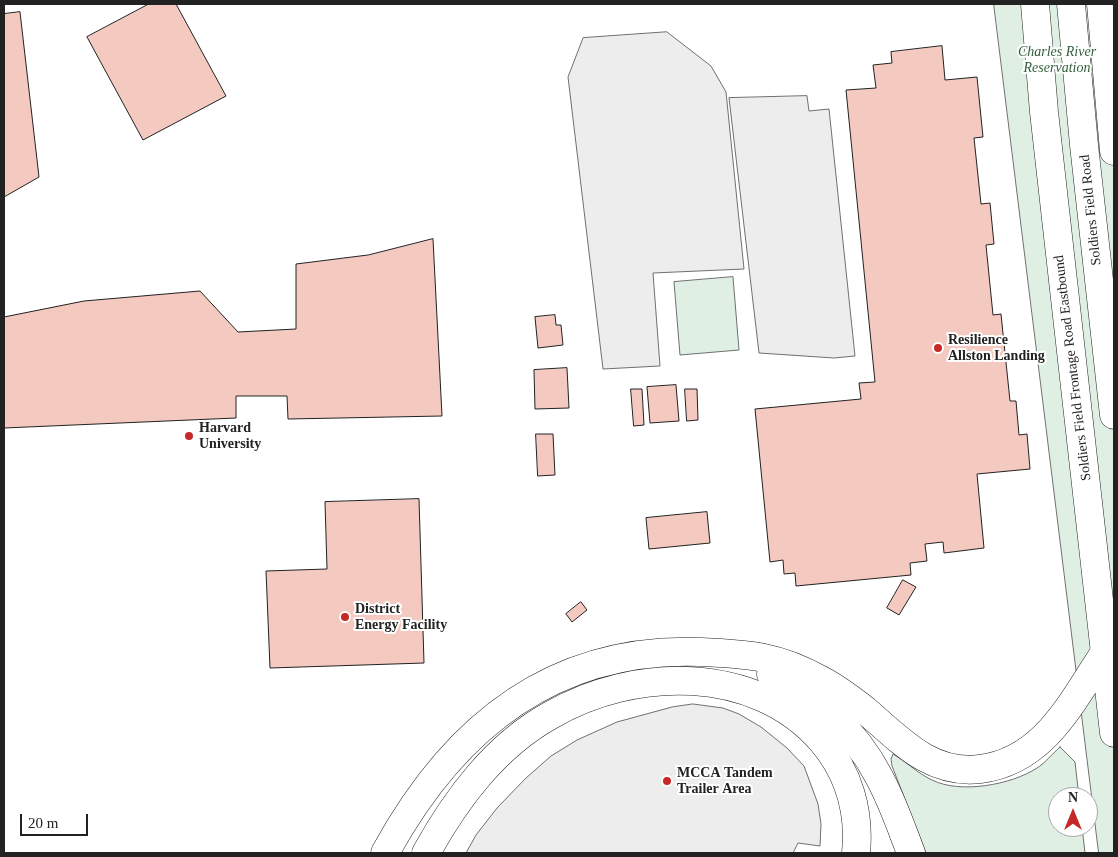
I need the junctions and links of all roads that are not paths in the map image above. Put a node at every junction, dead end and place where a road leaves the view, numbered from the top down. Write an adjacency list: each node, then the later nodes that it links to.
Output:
1 (1035, 4): 7 (main road, Soldiers Field Frontage Road Eastbound)
2 (1071, 4): 5 (main road, Soldiers Field Road)
3 (1101, 4): 4 (main road)
4 (1114, 150)
5 (1114, 415)
6 (703, 652): 7 (main road); 9 (main road); 12 (main road)
7 (1105, 652): 8 (main road, Soldiers Field Frontage Road Eastbound)
8 (1114, 733)
9 (386, 853)
10 (426, 853): 11 (main road)
11 (856, 853)
12 (911, 853)

